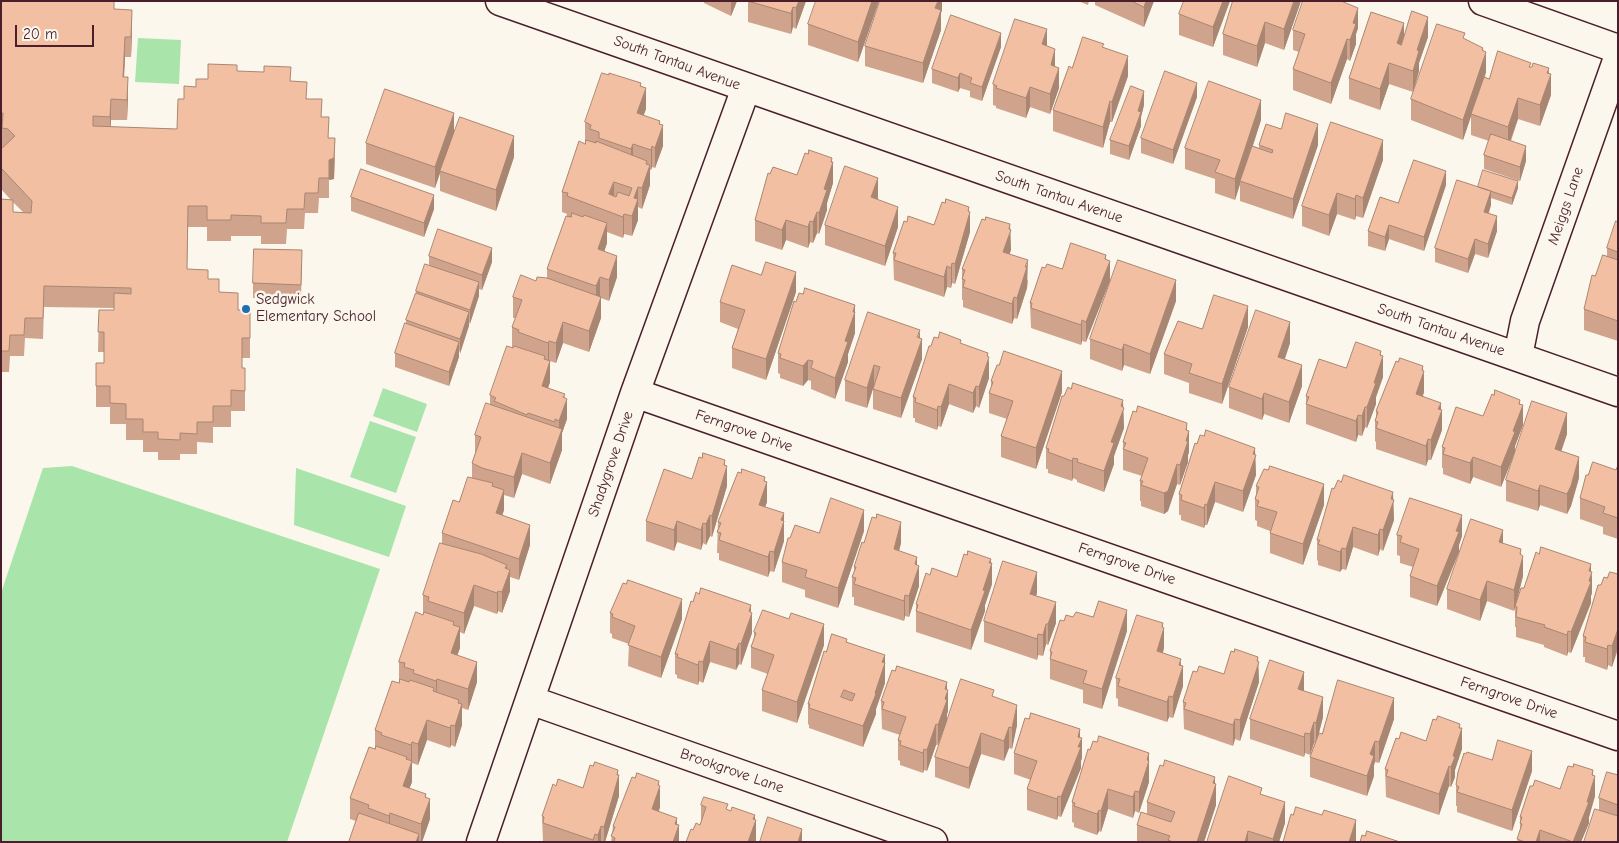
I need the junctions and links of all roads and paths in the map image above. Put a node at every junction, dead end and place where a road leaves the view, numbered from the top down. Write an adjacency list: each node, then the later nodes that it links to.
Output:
1 (500, 1): 5 (street, South Tantau Avenue)
2 (1484, 1): 3 (street)
3 (1618, 49)
4 (1618, 58): 6 (street, Meiggs Lane)
5 (746, 88): 6 (street, South Tantau Avenue); 8 (street, Shadygrove Drive)
6 (1518, 356): 7 (street, South Tantau Avenue)
7 (1618, 392)
8 (636, 393): 9 (street, Shadygrove Drive); 10 (street, Ferngrove Drive)
9 (530, 700): 11 (street, Shadygrove Drive); 12 (street, Brookgrove Lane)
10 (1618, 736)
11 (481, 842)
12 (933, 842)

